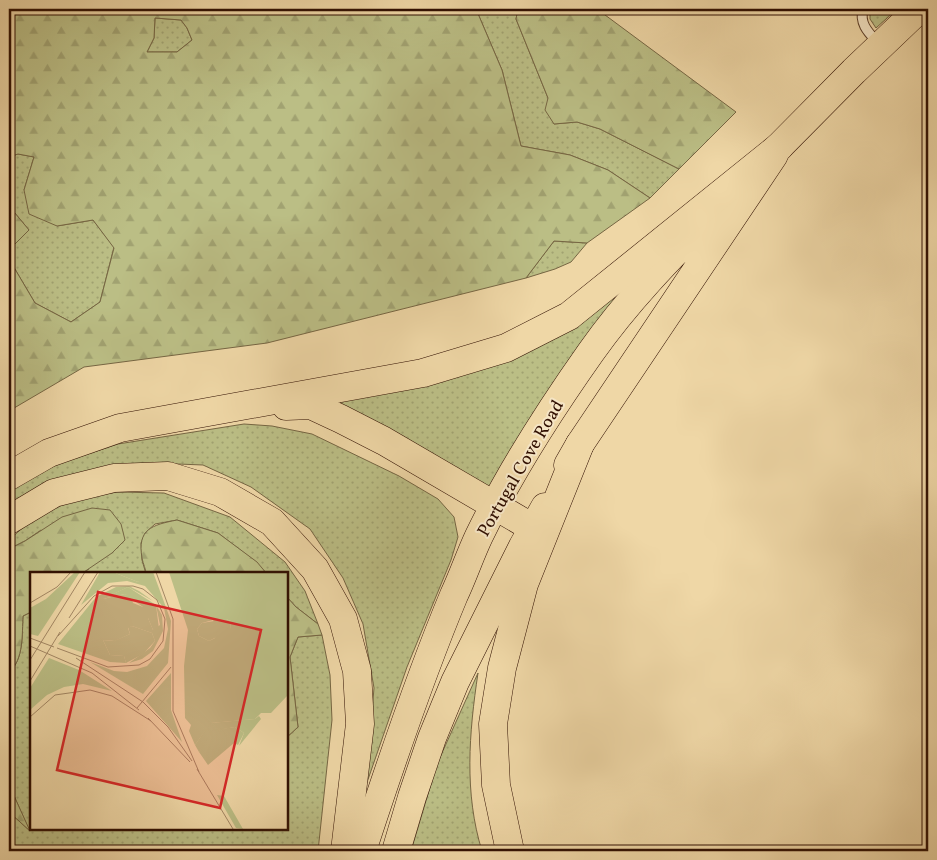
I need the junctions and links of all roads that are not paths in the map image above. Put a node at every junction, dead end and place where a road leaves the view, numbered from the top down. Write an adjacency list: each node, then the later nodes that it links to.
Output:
1 (863, 9): 3 (lane)
2 (919, 9): 3 (main road, Portugal Cove Road)
3 (881, 46): 4 (main road, Portugal Cove Road)
4 (779, 147): 5 (main road); 6 (main road, Portugal Cove Road); 8 (main road, Portugal Cove Road)
5 (235, 407): 7 (main road); 8 (main road)
6 (580, 444): 10 (main road, Portugal Cove Road); 14 (main road)
7 (9, 476)
8 (495, 505): 10 (main road); 12 (main road, Portugal Cove Road)
9 (9, 520): 11 (main road)
10 (533, 528): 13 (main road, Portugal Cove Road)
11 (344, 851)
12 (362, 851)
13 (396, 851)
14 (510, 851)

